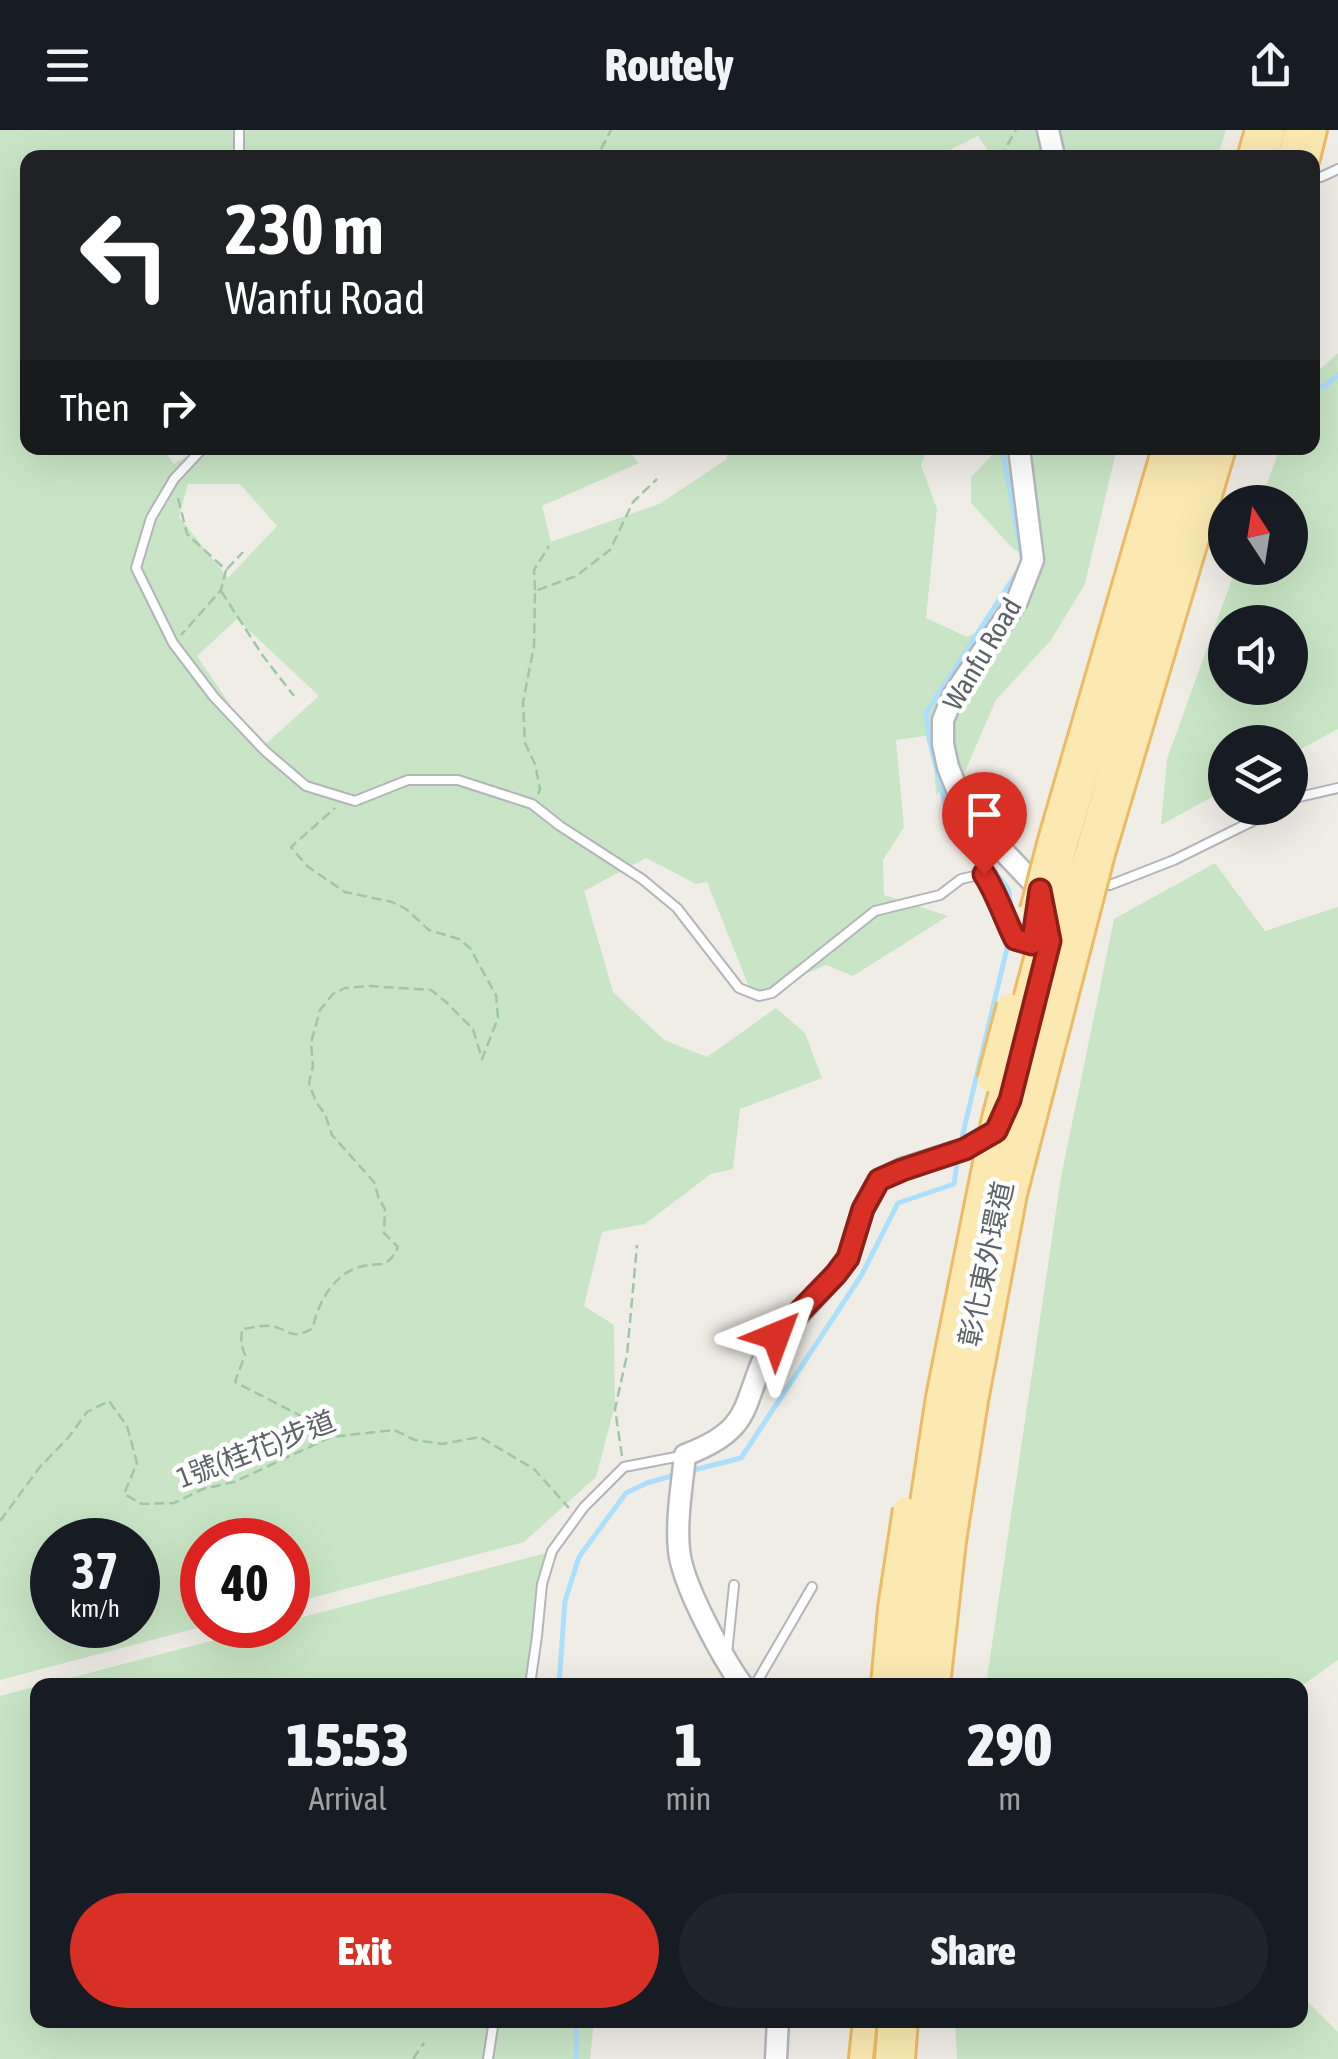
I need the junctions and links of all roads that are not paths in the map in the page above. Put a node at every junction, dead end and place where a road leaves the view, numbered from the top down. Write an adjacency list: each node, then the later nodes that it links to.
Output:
1 (196, 455): 11 (lane)
2 (1020, 455): 10 (street, Wanfu Road)
3 (1162, 455): 20 (main road, bridge)
4 (1182, 455): 21 (main road, 彰化東外環道, bridge)
5 (1204, 455): 22 (main road, 彰化東外環道, bridge)
6 (1222, 455): 23 (main road, bridge)
7 (1338, 788): 8 (lane)
8 (1308, 795)
9 (1245, 825): 10 (lane)
10 (1040, 890): 11 (street); 12 (street)
11 (1032, 944): 12 (street)
12 (942, 1157): 13 (street)
13 (685, 1455): 16 (street); 17 (lane)
14 (734, 1585): 16 (lane)
15 (812, 1587): 19 (lane)
16 (726, 1664): 18 (street)
17 (531, 1678)
18 (737, 1678)
19 (759, 1678)
20 (883, 1678)
21 (900, 1678)
22 (921, 1678)
23 (939, 1678)
24 (493, 2028): 30 (lane)
25 (778, 2028): 31 (street)
26 (851, 2028): 32 (main road)
27 (864, 2028): 33 (main road)
28 (889, 2028): 34 (main road)
29 (905, 2028): 35 (main road)
30 (488, 2059)
31 (776, 2059)
32 (848, 2059)
33 (862, 2059)
34 (887, 2059)
35 (902, 2059)

